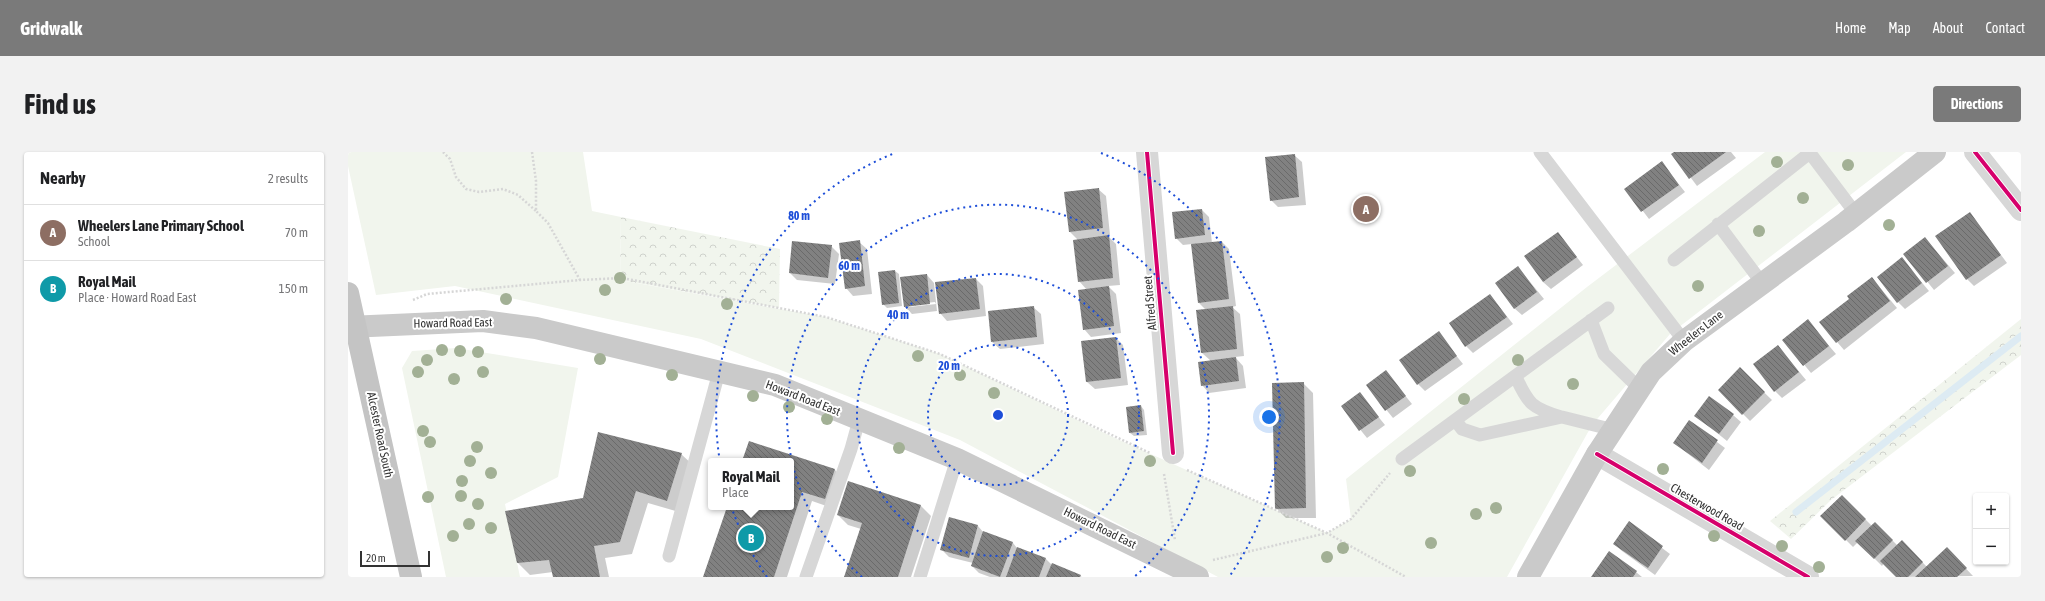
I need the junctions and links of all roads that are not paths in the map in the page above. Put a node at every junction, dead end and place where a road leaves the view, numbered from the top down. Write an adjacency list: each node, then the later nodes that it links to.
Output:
1 (1147, 152): 25 (street, Alfred Street)
2 (1540, 152): 15 (lane)
3 (1934, 152): 7 (main road, Wheelers Lane)
4 (1975, 152): 6 (street)
5 (1811, 153): 7 (lane); 8 (lane)
6 (2021, 210)
7 (1856, 214): 10 (main road, Wheelers Lane)
8 (1718, 224): 9 (lane); 10 (lane)
9 (1674, 260)
10 (1762, 283): 15 (main road, Wheelers Lane)
11 (348, 293): 14 (highway, Alcester Road South)
12 (1608, 308): 13 (lane)
13 (1592, 320): 17 (lane); 18 (lane)
14 (352, 326): 16 (main road, Howard Road East); 29 (highway, Alcester Road South)
15 (1684, 341): 18 (main road, Wheelers Lane)
16 (718, 372): 20 (main road, Howard Road East); 27 (lane)
17 (1516, 377): 19 (lane); 21 (lane)
18 (1640, 389): 22 (main road, Wheelers Lane)
19 (1562, 417): 21 (lane); 22 (lane)
20 (859, 420): 24 (main road, Howard Road East); 30 (lane)
21 (1456, 421): 26 (lane)
22 (1614, 430): 23 (main road, Wheelers Lane)
23 (1597, 454): 32 (main road, Wheelers Lane); 33 (street, Chesterwood Road)
24 (957, 459): 28 (main road, Howard Road East); 31 (lane)
25 (1172, 459)
26 (1402, 459)
27 (669, 556)
28 (1189, 572)
29 (407, 576)
30 (806, 577)
31 (920, 577)
32 (1528, 577)
33 (1808, 577)

